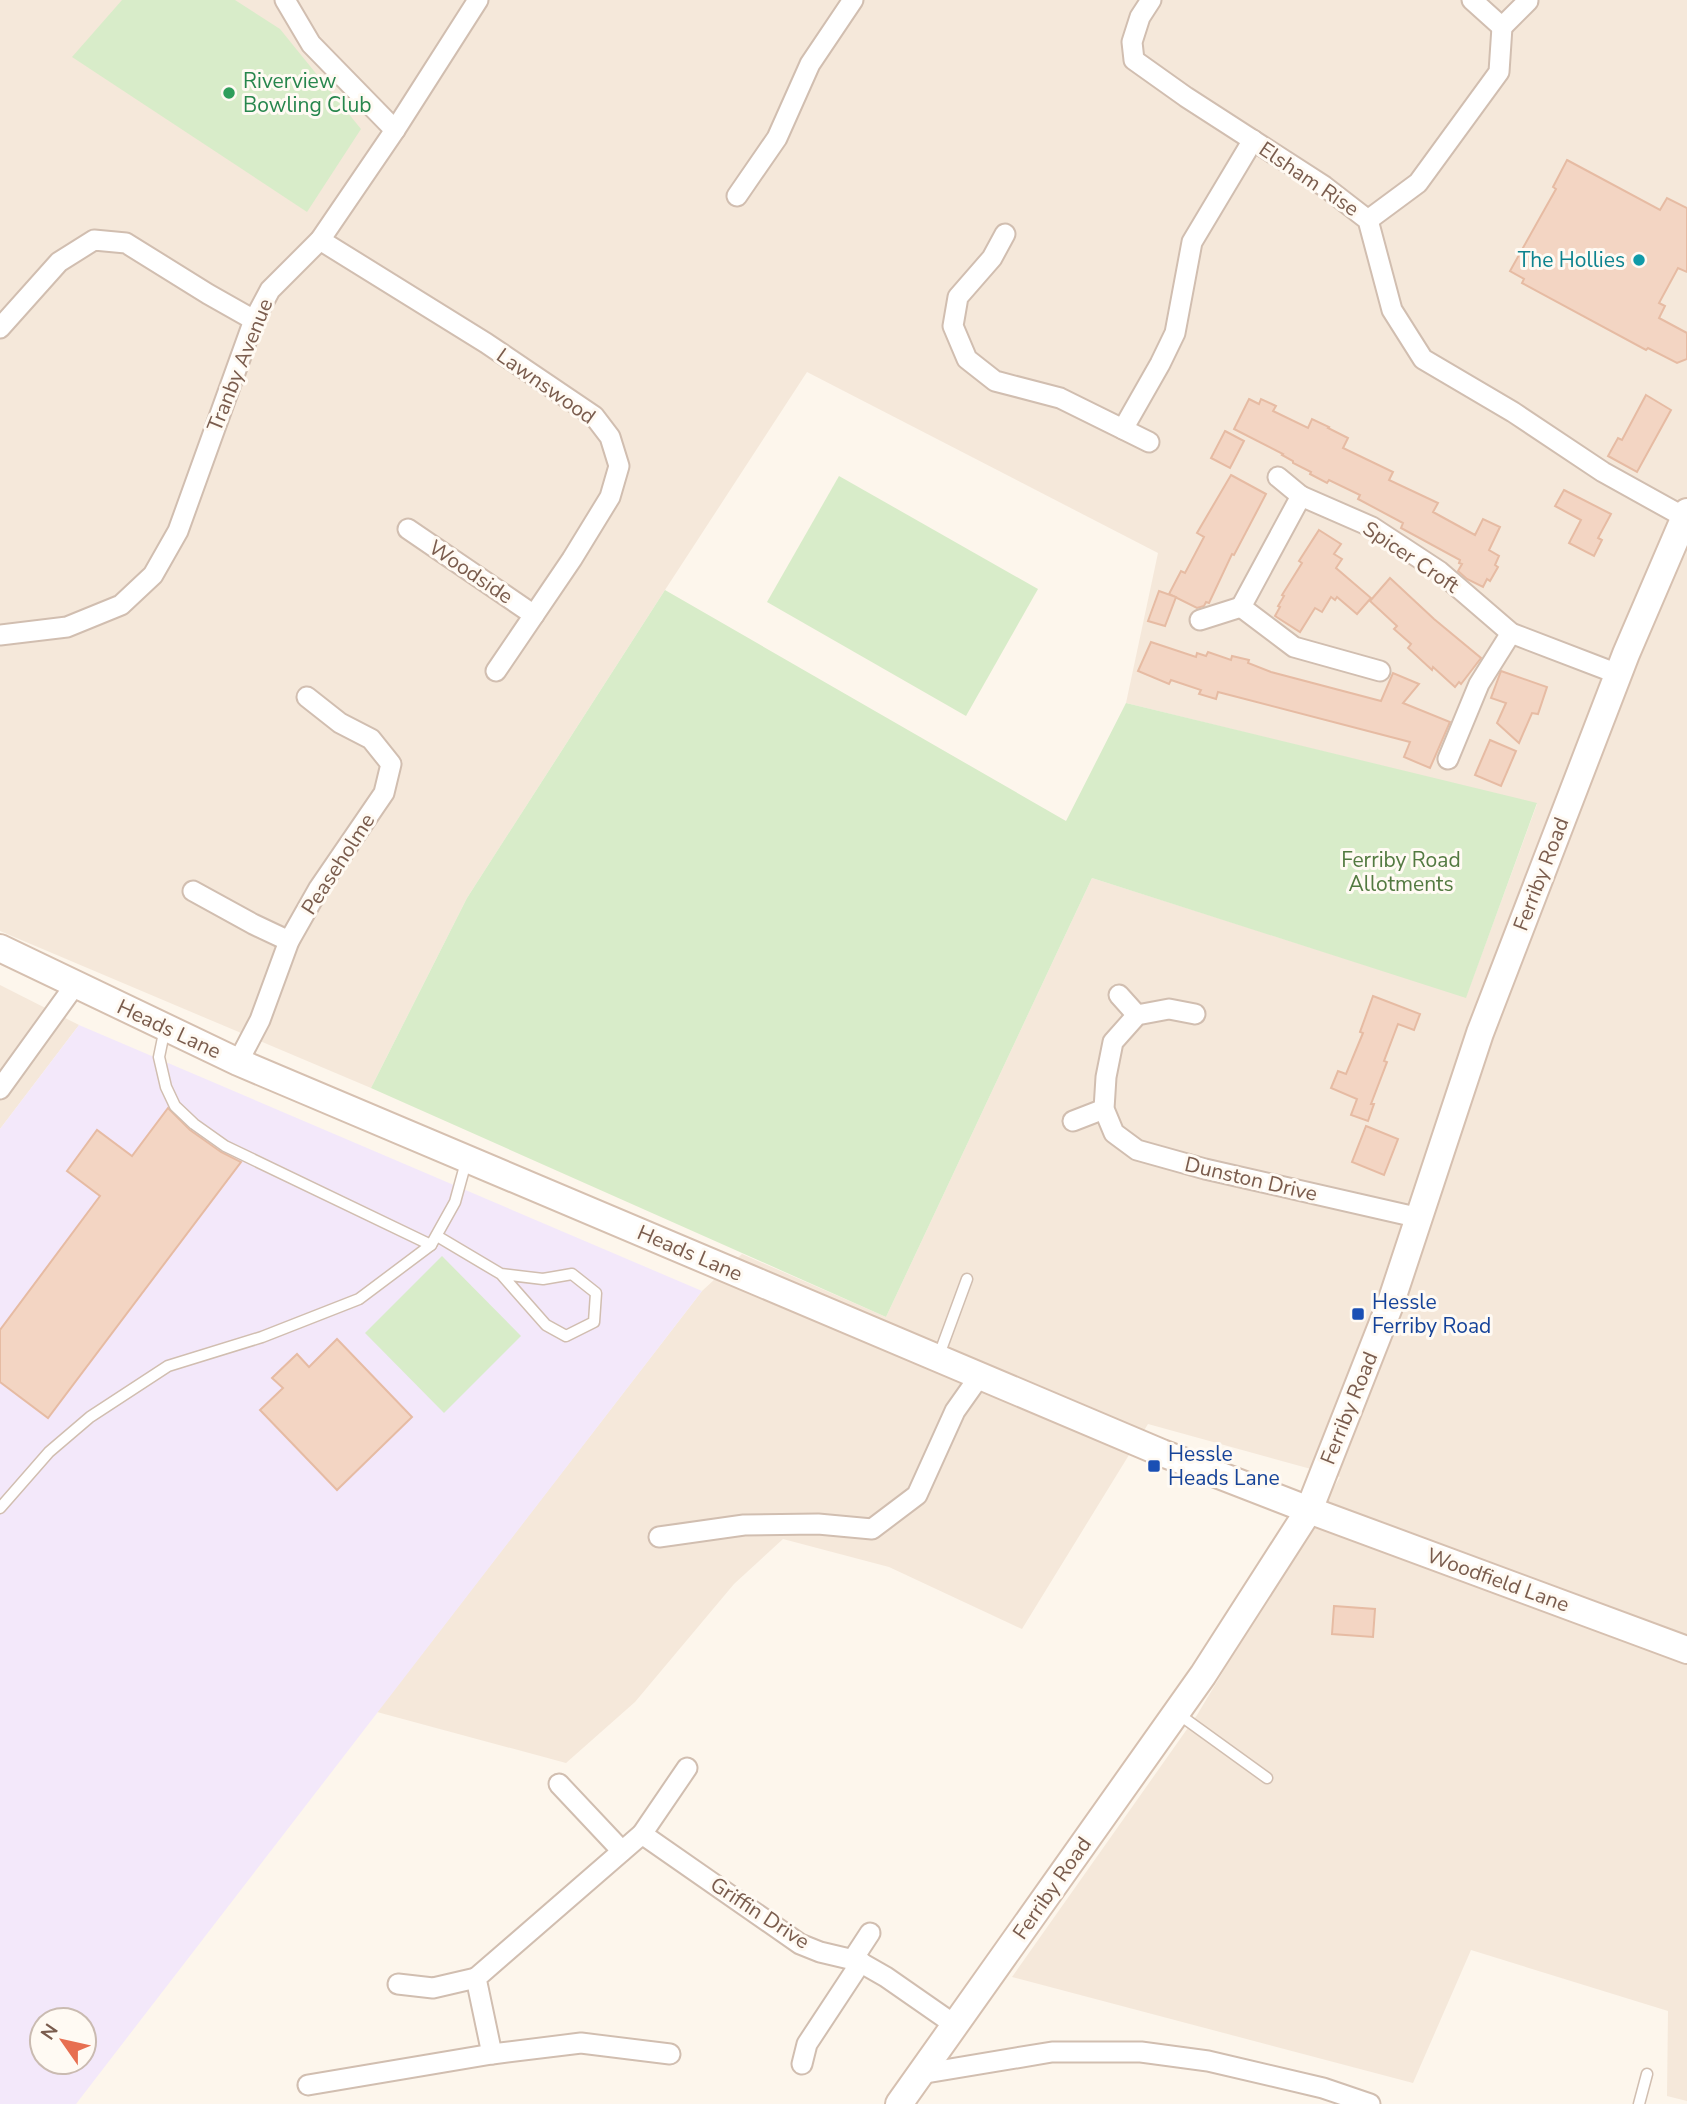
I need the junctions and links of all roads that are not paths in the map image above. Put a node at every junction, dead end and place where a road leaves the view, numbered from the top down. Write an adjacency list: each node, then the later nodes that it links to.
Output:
1 (285, 0): 8 (street)
2 (478, 0): 8 (street, Tranby Avenue)
3 (853, 0): 10 (street)
4 (1151, 0): 9 (street, Elsham Rise)
5 (1472, 0): 7 (street)
6 (1528, 1): 7 (street)
7 (1502, 27): 11 (street)
8 (395, 130): 13 (street, Tranby Avenue)
9 (1253, 141): 11 (street, Elsham Rise); 16 (street)
10 (737, 196)
11 (1368, 219): 20 (street, Elsham Rise)
12 (1005, 234): 16 (street)
13 (320, 240): 14 (street, Tranby Avenue); 23 (street, Lawnswood)
14 (254, 320): 15 (street); 26 (street, Tranby Avenue)
15 (0, 328)
16 (1123, 429): 17 (street)
17 (1149, 442)
18 (1278, 477): 19 (street, Spicer Croft)
19 (1301, 496): 22 (street); 25 (street, Spicer Croft)
20 (1686, 514): 29 (street, Ferriby Road)
21 (408, 529): 23 (street, Woodside)
22 (1241, 607): 24 (street); 28 (street)
23 (534, 615): 27 (street, Lawnswood)
24 (1200, 620)
25 (1511, 633): 29 (street, Spicer Croft); 31 (street)
26 (0, 635)
27 (496, 671)
28 (1380, 671)
29 (1618, 674): 45 (street, Ferriby Road)
30 (307, 697): 33 (street, Peaseholme)
31 (1448, 759)
32 (193, 891): 33 (street)
33 (289, 941): 40 (street, Peaseholme)
34 (0, 948): 35 (street, Heads Lane)
35 (75, 985): 39 (street, Heads Lane); 41 (street)
36 (1119, 995): 38 (street)
37 (1195, 1014): 38 (street)
38 (1136, 1015): 42 (street)
39 (165, 1026): 40 (street, Heads Lane); 47 (lane)
40 (238, 1062): 44 (street, Heads Lane)
41 (0, 1089)
42 (1104, 1109): 43 (street); 45 (street, Dunston Drive)
43 (1073, 1121)
44 (467, 1158): 46 (lane); 50 (street, Heads Lane)
45 (1420, 1218): 53 (street, Ferriby Road)
46 (437, 1236): 47 (lane); 48 (lane)
47 (431, 1245): 52 (lane)
48 (501, 1274): 48 (lane)
49 (967, 1279): 50 (lane)
50 (937, 1359): 51 (street, Heads Lane)
51 (979, 1377): 53 (street, Heads Lane); 54 (street)
52 (0, 1508)
53 (1309, 1510): 55 (street, Woodfield Lane); 56 (street, Ferriby Road)
54 (659, 1537)
55 (1687, 1650)
56 (1177, 1712): 58 (lane); 66 (street, Ferriby Road)
57 (687, 1768): 60 (street)
58 (1267, 1778)
59 (559, 1784): 61 (street)
60 (642, 1833): 61 (street); 63 (street, Griffin Drive)
61 (622, 1851): 64 (street)
62 (870, 1933): 63 (street)
63 (857, 1961): 66 (street, Griffin Drive); 69 (street)
64 (476, 1978): 65 (street); 67 (street)
65 (398, 1984)
66 (955, 2025): 70 (street, Ferriby Road)
67 (492, 2054): 68 (street); 72 (street)
68 (670, 2054)
69 (802, 2064)
70 (920, 2074): 73 (street); 74 (street, Ferriby Road)
71 (1647, 2074): 76 (lane)
72 (307, 2085)
73 (1319, 2096): 75 (street)
74 (899, 2104)
75 (1370, 2104)
76 (1639, 2104)

